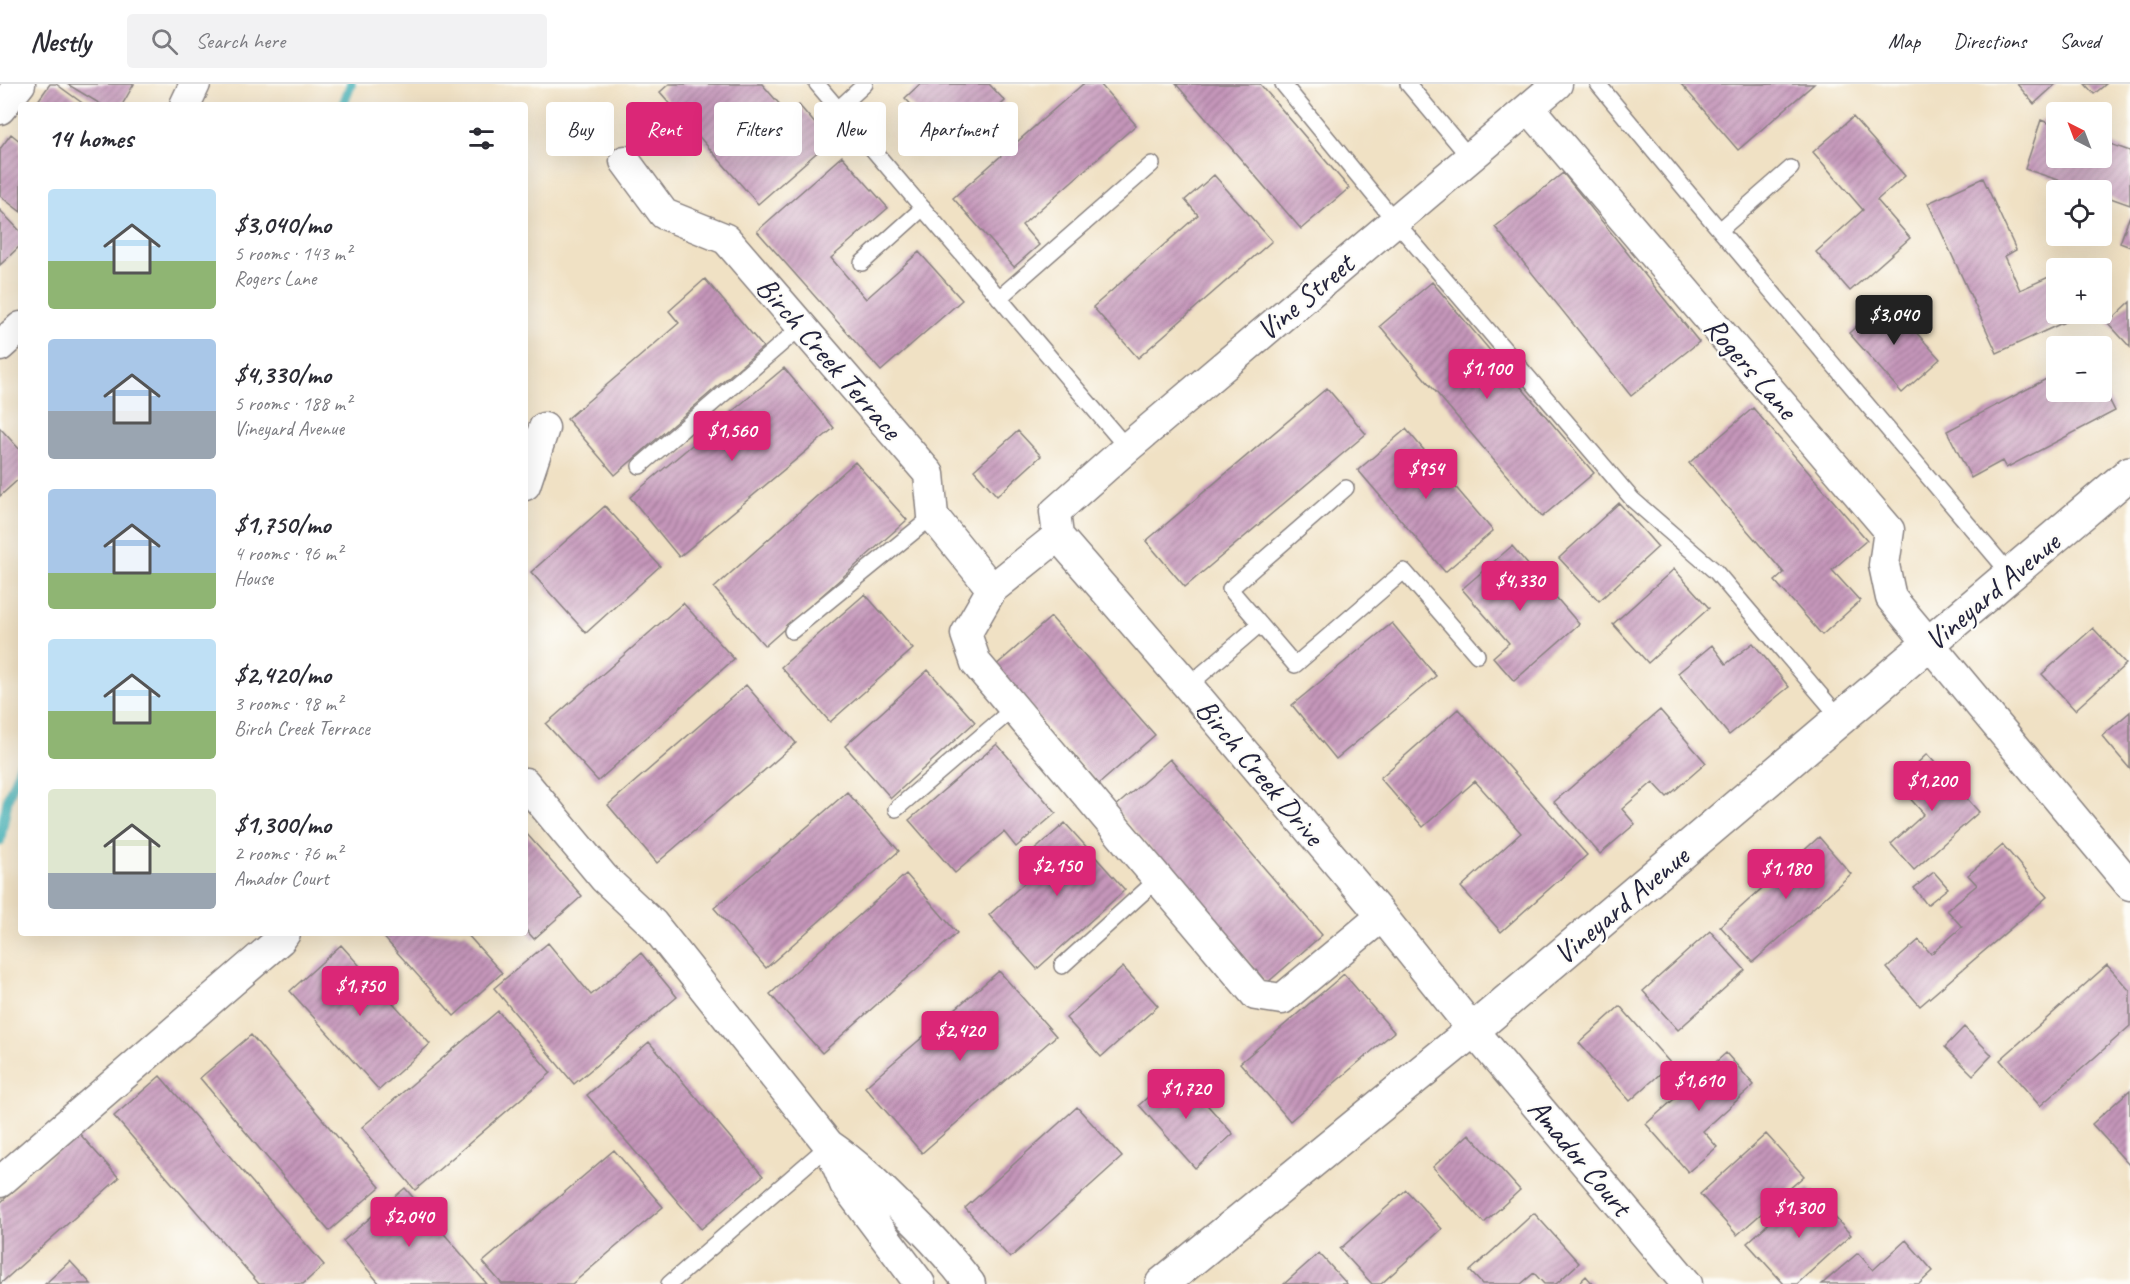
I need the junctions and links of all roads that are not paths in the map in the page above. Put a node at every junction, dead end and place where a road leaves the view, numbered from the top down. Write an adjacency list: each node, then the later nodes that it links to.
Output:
1 (20, 84): 12 (street)
2 (195, 84): 9 (street)
3 (817, 84): 10 (lane)
4 (865, 84): 11 (lane)
5 (1283, 84): 20 (lane)
6 (1408, 84): 15 (lane)
7 (1557, 84): 13 (street, Vine Street)
8 (1599, 84): 21 (lane)
9 (186, 102)
10 (832, 102)
11 (846, 102)
12 (0, 108)
13 (1528, 108): 15 (street, Vine Street); 39 (street, Rogers Lane)
14 (878, 156): 19 (lane)
15 (1470, 158): 20 (street, Vine Street)
16 (625, 161): 24 (street, Birch Creek Terrace)
17 (1152, 164): 23 (lane)
18 (1791, 168): 21 (lane)
19 (923, 208): 22 (lane); 23 (lane)
20 (1395, 220): 28 (street, Vine Street); 43 (lane)
21 (1720, 230): 35 (lane)
22 (862, 263)
23 (999, 298): 28 (lane)
24 (802, 326): 29 (lane); 33 (street, Birch Creek Terrace)
25 (18, 330): 26 (street)
26 (0, 346)
27 (544, 428): 31 (street)
28 (1127, 448): 34 (street, Vine Street)
29 (640, 466)
30 (2130, 473): 35 (street, Vineyard Avenue)
31 (528, 476)
32 (1346, 488): 37 (lane)
33 (933, 516): 36 (street); 38 (lane)
34 (1056, 524): 36 (street); 41 (street, Birch Creek Drive)
35 (2011, 574): 39 (street, Vineyard Avenue)
36 (992, 589): 42 (street)
37 (1260, 624): 40 (lane); 41 (lane)
38 (792, 631)
39 (1930, 643): 43 (street, Vineyard Avenue); 47 (street, Rogers Lane)
40 (1477, 655)
41 (1188, 686): 48 (street, Birch Creek Drive)
42 (1014, 708): 45 (lane); 46 (street)
43 (1841, 718): 51 (street, Vineyard Avenue)
44 (528, 787): 52 (street)
45 (896, 809)
46 (1158, 879): 48 (street); 50 (lane)
47 (2130, 885)
48 (1382, 916): 51 (street, Birch Creek Drive)
49 (283, 936): 53 (street)
50 (1062, 966)
51 (1473, 1030): 57 (street, Vineyard Avenue); 58 (street, Amador Court)
52 (829, 1145): 54 (lane); 55 (street); 56 (street)
53 (0, 1182)
54 (669, 1284)
55 (920, 1284)
56 (970, 1284)
57 (1162, 1284)
58 (1687, 1284)

